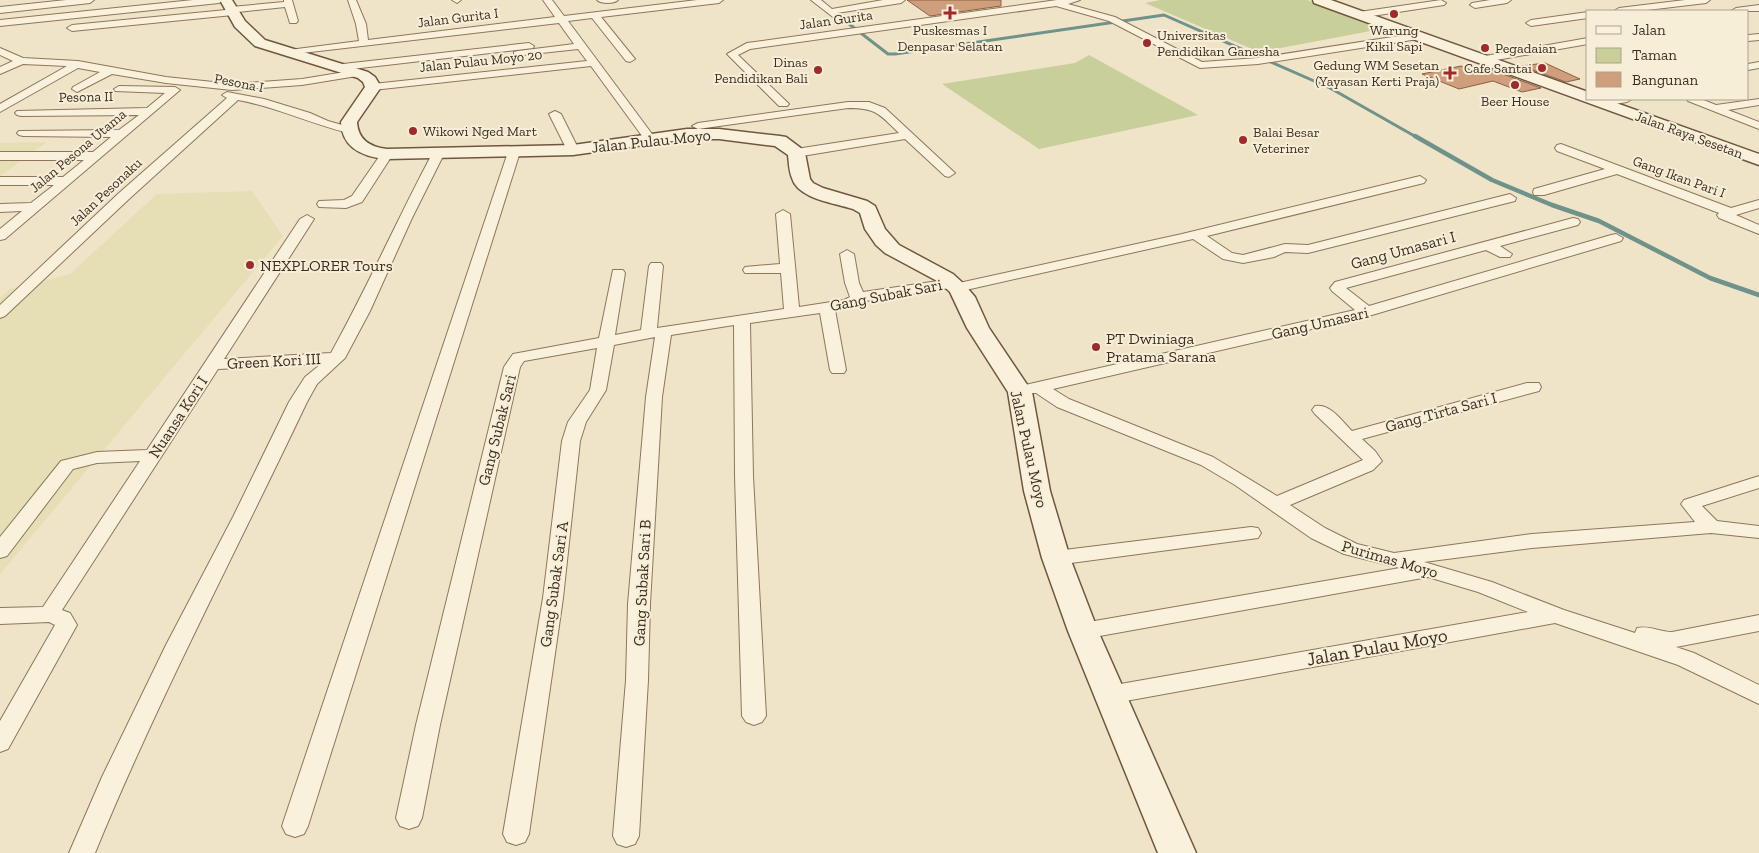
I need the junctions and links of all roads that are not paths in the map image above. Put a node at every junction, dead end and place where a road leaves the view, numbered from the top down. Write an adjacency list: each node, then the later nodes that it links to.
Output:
1 (90, 0): 20 (street)
2 (352, 0): 35 (street)
3 (547, 0): 27 (street)
4 (601, 0): 5 (street)
5 (614, 0)
6 (719, 0): 25 (street, Jalan Gurita I)
7 (815, 0): 23 (street)
8 (901, 0): 23 (street)
9 (1076, 0): 15 (street, Jalan Gurita)
10 (1319, 0): 24 (street, Jalan Raya Sesetan)
11 (1507, 0): 13 (street)
12 (1706, 0): 21 (street)
13 (1488, 1): 17 (street)
14 (289, 2): 18 (street); 28 (street)
15 (1054, 3): 32 (street, Jalan Gurita); 33 (street)
16 (1441, 3): 24 (street)
17 (1475, 5)
18 (227, 6): 29 (street); 31 (street); 39 (street)
19 (1759, 8): 22 (street)
20 (0, 10)
21 (1627, 10)
22 (1744, 10)
23 (837, 14): 32 (street)
24 (1359, 14): 33 (street, Jalan Raya Sesetan)
25 (594, 15): 27 (street, Jalan Gurita I); 40 (street)
26 (1586, 15): 30 (street)
27 (562, 19): 35 (street, Jalan Gurita I); 37 (street)
28 (293, 21)
29 (0, 23)
30 (1531, 23)
31 (64, 28)
32 (859, 31): 59 (street, Jalan Gurita)
33 (1418, 36): 41 (street, Jalan Raya Sesetan)
34 (1586, 41): 41 (street)
35 (364, 44): 39 (street, Jalan Gurita I)
36 (529, 46): 50 (street)
37 (582, 46): 44 (street); 45 (street)
38 (0, 51): 42 (street)
39 (289, 53): 50 (street)
40 (630, 59)
41 (1485, 60): 55 (street, Jalan Raya Sesetan)
42 (21, 61): 43 (street); 47 (street)
43 (60, 62): 46 (street); 49 (street)
44 (454, 62)
45 (592, 63): 50 (street, Jalan Pulau Moyo 20); 71 (street)
46 (78, 64): 48 (street); 61 (street)
47 (0, 71)
48 (109, 71): 50 (street); 51 (street)
49 (37, 74)
50 (356, 76): 67 (street)
51 (77, 89)
52 (119, 89): 53 (street, Pesona I)
53 (175, 90): 54 (street, Pesona I); 62 (street, Jalan Pesona Utama)
54 (236, 96): 67 (street, Pesona I); 112 (street, Jalan Pesonaku)
55 (1586, 97)
56 (1595, 100): 80 (street, Jalan Raya Sesetan)
57 (1696, 100): 60 (street)
58 (1759, 102): 60 (street)
59 (782, 104)
60 (1715, 108): 66 (street)
61 (0, 109)
62 (150, 111): 63 (street, Pesona II); 69 (street, Jalan Pesona Utama)
63 (21, 113)
64 (554, 114): 73 (street)
65 (698, 126): 70 (street)
66 (1759, 126)
67 (349, 130): 76 (street, Jalan Pulau Moyo)
68 (23, 133): 69 (street)
69 (122, 134): 79 (street, Jalan Pesona Utama)
70 (908, 135): 75 (street); 82 (street)
71 (649, 138): 73 (street, Jalan Pulau Moyo); 75 (street, Jalan Pulau Moyo)
72 (1561, 148): 81 (street, Gang Ikan Pari I)
73 (573, 150): 74 (street, Jalan Pulau Moyo)
74 (514, 152): 77 (street, Jalan Pulau Moyo); 143 (street)
75 (796, 152): 107 (street, Jalan Pulau Moyo)
76 (387, 154): 77 (street, Jalan Pulau Moyo); 88 (street)
77 (438, 154): 116 (street)
78 (0, 156): 79 (street)
79 (96, 156): 85 (street, Jalan Pesona Utama)
80 (1759, 160)
81 (1616, 170): 86 (street, Gang Ikan Pari I); 92 (street, Gang Ikan Pari I)
82 (949, 173)
83 (1420, 180): 97 (street, Gang Subak Sari)
84 (0, 181): 85 (street)
85 (66, 181): 90 (street, Jalan Pesona Utama)
86 (1539, 192)
87 (1510, 198): 97 (street)
88 (324, 204)
89 (1759, 204): 92 (street)
90 (34, 207): 91 (street); 98 (street, Jalan Pesona Utama)
91 (0, 208)
92 (1731, 213): 96 (street)
93 (783, 214): 104 (street)
94 (307, 219): 117 (street, Nuansa Kori I)
95 (1574, 222): 100 (street, Gang Umasari I)
96 (1759, 230)
97 (1196, 235): 107 (street, Gang Subak Sari)
98 (0, 236)
99 (1616, 238): 111 (street, Gang Umasari)
100 (1487, 245): 102 (street); 111 (street, Gang Umasari I)
101 (847, 254): 108 (street)
102 (1504, 254)
103 (656, 266): 114 (street, Gang Subak Sari B)
104 (788, 268): 105 (street); 110 (street)
105 (750, 270)
106 (618, 273): 115 (street, Gang Subak Sari A)
107 (946, 285): 108 (street, Gang Subak Sari); 120 (street, Jalan Pulau Moyo)
108 (858, 298): 109 (street, Gang Subak Sari)
109 (827, 307): 110 (street, Gang Subak Sari); 118 (street)
110 (792, 312): 113 (street, Gang Subak Sari)
111 (1367, 312): 120 (street, Gang Umasari)
112 (0, 313)
113 (742, 319): 114 (street, Gang Subak Sari); 140 (street)
114 (656, 332): 115 (street, Gang Subak Sari); 145 (street, Gang Subak Sari B)
115 (608, 341): 142 (street, Gang Subak Sari); 144 (street, Gang Subak Sari A)
116 (337, 358): 117 (street, Green Kori III); 146 (street)
117 (212, 364): 123 (street, Nuansa Kori I)
118 (838, 370)
119 (1533, 387): 122 (street, Gang Tirta Sari I)
120 (1029, 390): 125 (street, Purimas Moyo); 130 (street, Jalan Pulau Moyo)
121 (1321, 410): 122 (street)
122 (1349, 437): 125 (street)
123 (152, 456): 129 (street); 133 (street, Nuansa Kori I)
124 (1759, 482): 126 (street)
125 (1274, 504): 131 (street, Purimas Moyo)
126 (1711, 527): 127 (street); 131 (street)
127 (1759, 532)
128 (1251, 533): 130 (street)
129 (0, 551)
130 (1056, 558): 137 (street, Jalan Pulau Moyo)
131 (1392, 559): 132 (street, Purimas Moyo)
132 (1429, 570): 134 (street, Purimas Moyo); 137 (street)
133 (49, 614): 135 (street); 141 (street)
134 (1556, 614): 136 (street, Jalan Pulau Moyo); 138 (street, Jalan Pulau Moyo); 139 (street, Purimas Moyo)
135 (0, 616)
136 (1759, 623)
137 (1083, 631): 138 (street, Jalan Pulau Moyo)
138 (1109, 695): 147 (street, Jalan Pulau Moyo)
139 (1759, 695)
140 (754, 716)
141 (0, 742)
142 (409, 818)
143 (295, 826)
144 (516, 834)
145 (626, 836)
146 (82, 853)
147 (1177, 853)

